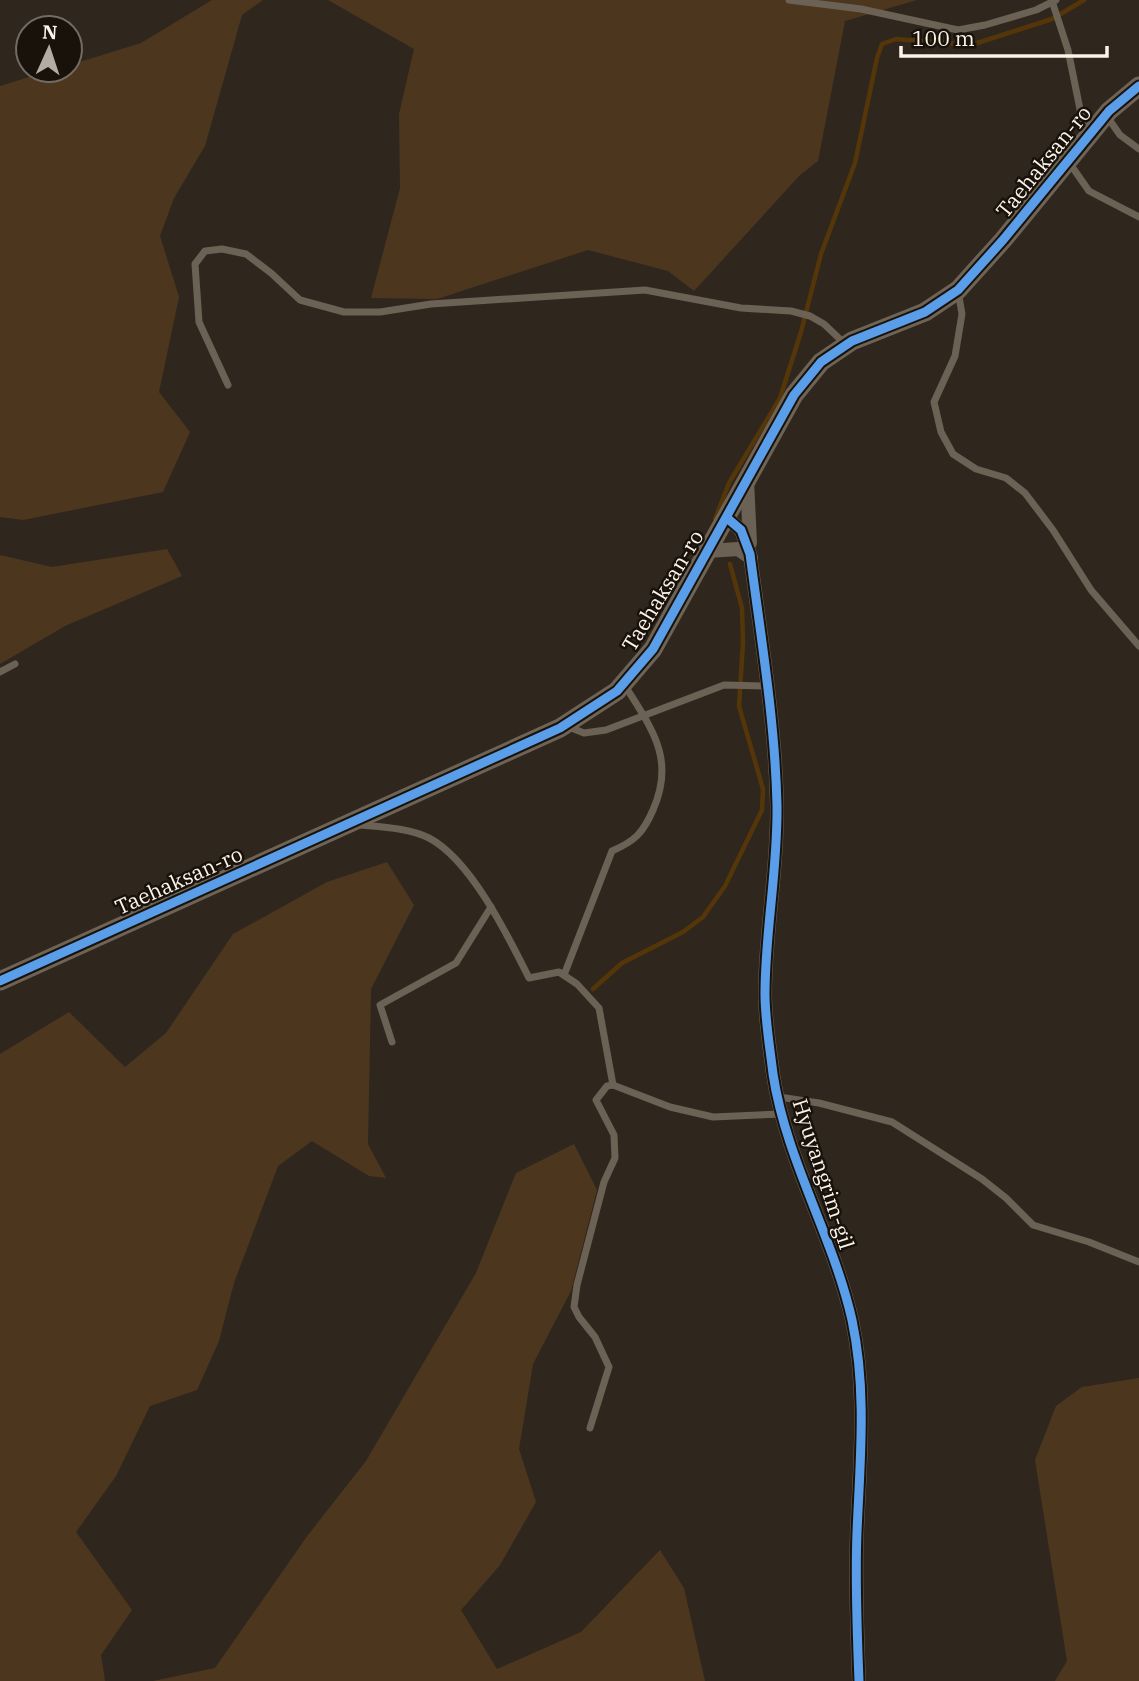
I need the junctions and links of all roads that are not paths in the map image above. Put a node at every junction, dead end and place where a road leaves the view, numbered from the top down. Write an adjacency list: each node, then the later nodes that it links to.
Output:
1 (789, 0): 2 (lane)
2 (1054, 2): 5 (lane)
3 (1139, 86): 4 (street, Taehaksan-ro)
4 (1106, 115): 5 (street, Taehaksan-ro); 6 (lane)
5 (1090, 133): 7 (street, Taehaksan-ro)
6 (1139, 149)
7 (1068, 161): 8 (lane); 9 (street, Taehaksan-ro)
8 (1139, 217)
9 (958, 290): 10 (street, Taehaksan-ro); 16 (lane)
10 (846, 345): 11 (lane); 12 (street, Taehaksan-ro)
11 (228, 385)
12 (747, 480): 13 (street, Taehaksan-ro); 15 (street)
13 (727, 519): 14 (street, Taehaksan-ro); 15 (street, Hyuyangrim-gil)
14 (708, 551): 15 (street); 19 (street, Taehaksan-ro)
15 (751, 558): 20 (street, Hyuyangrim-gil)
16 (1139, 646)
17 (15, 664): 18 (lane)
18 (0, 672)
19 (623, 684): 21 (lane); 22 (street, Taehaksan-ro)
20 (768, 686): 21 (lane); 29 (street, Hyuyangrim-gil)
21 (644, 716): 22 (lane); 25 (lane)
22 (565, 726): 23 (street, Taehaksan-ro)
23 (348, 824): 24 (lane); 26 (street, Taehaksan-ro)
24 (491, 907): 25 (lane); 27 (lane)
25 (564, 975): 28 (lane)
26 (0, 981)
27 (392, 1042)
28 (613, 1085): 30 (lane); 32 (lane)
29 (779, 1097): 30 (street, Hyuyangrim-gil); 31 (lane)
30 (783, 1114): 33 (street, Hyuyangrim-gil)
31 (1139, 1262)
32 (590, 1428)
33 (859, 1681)

